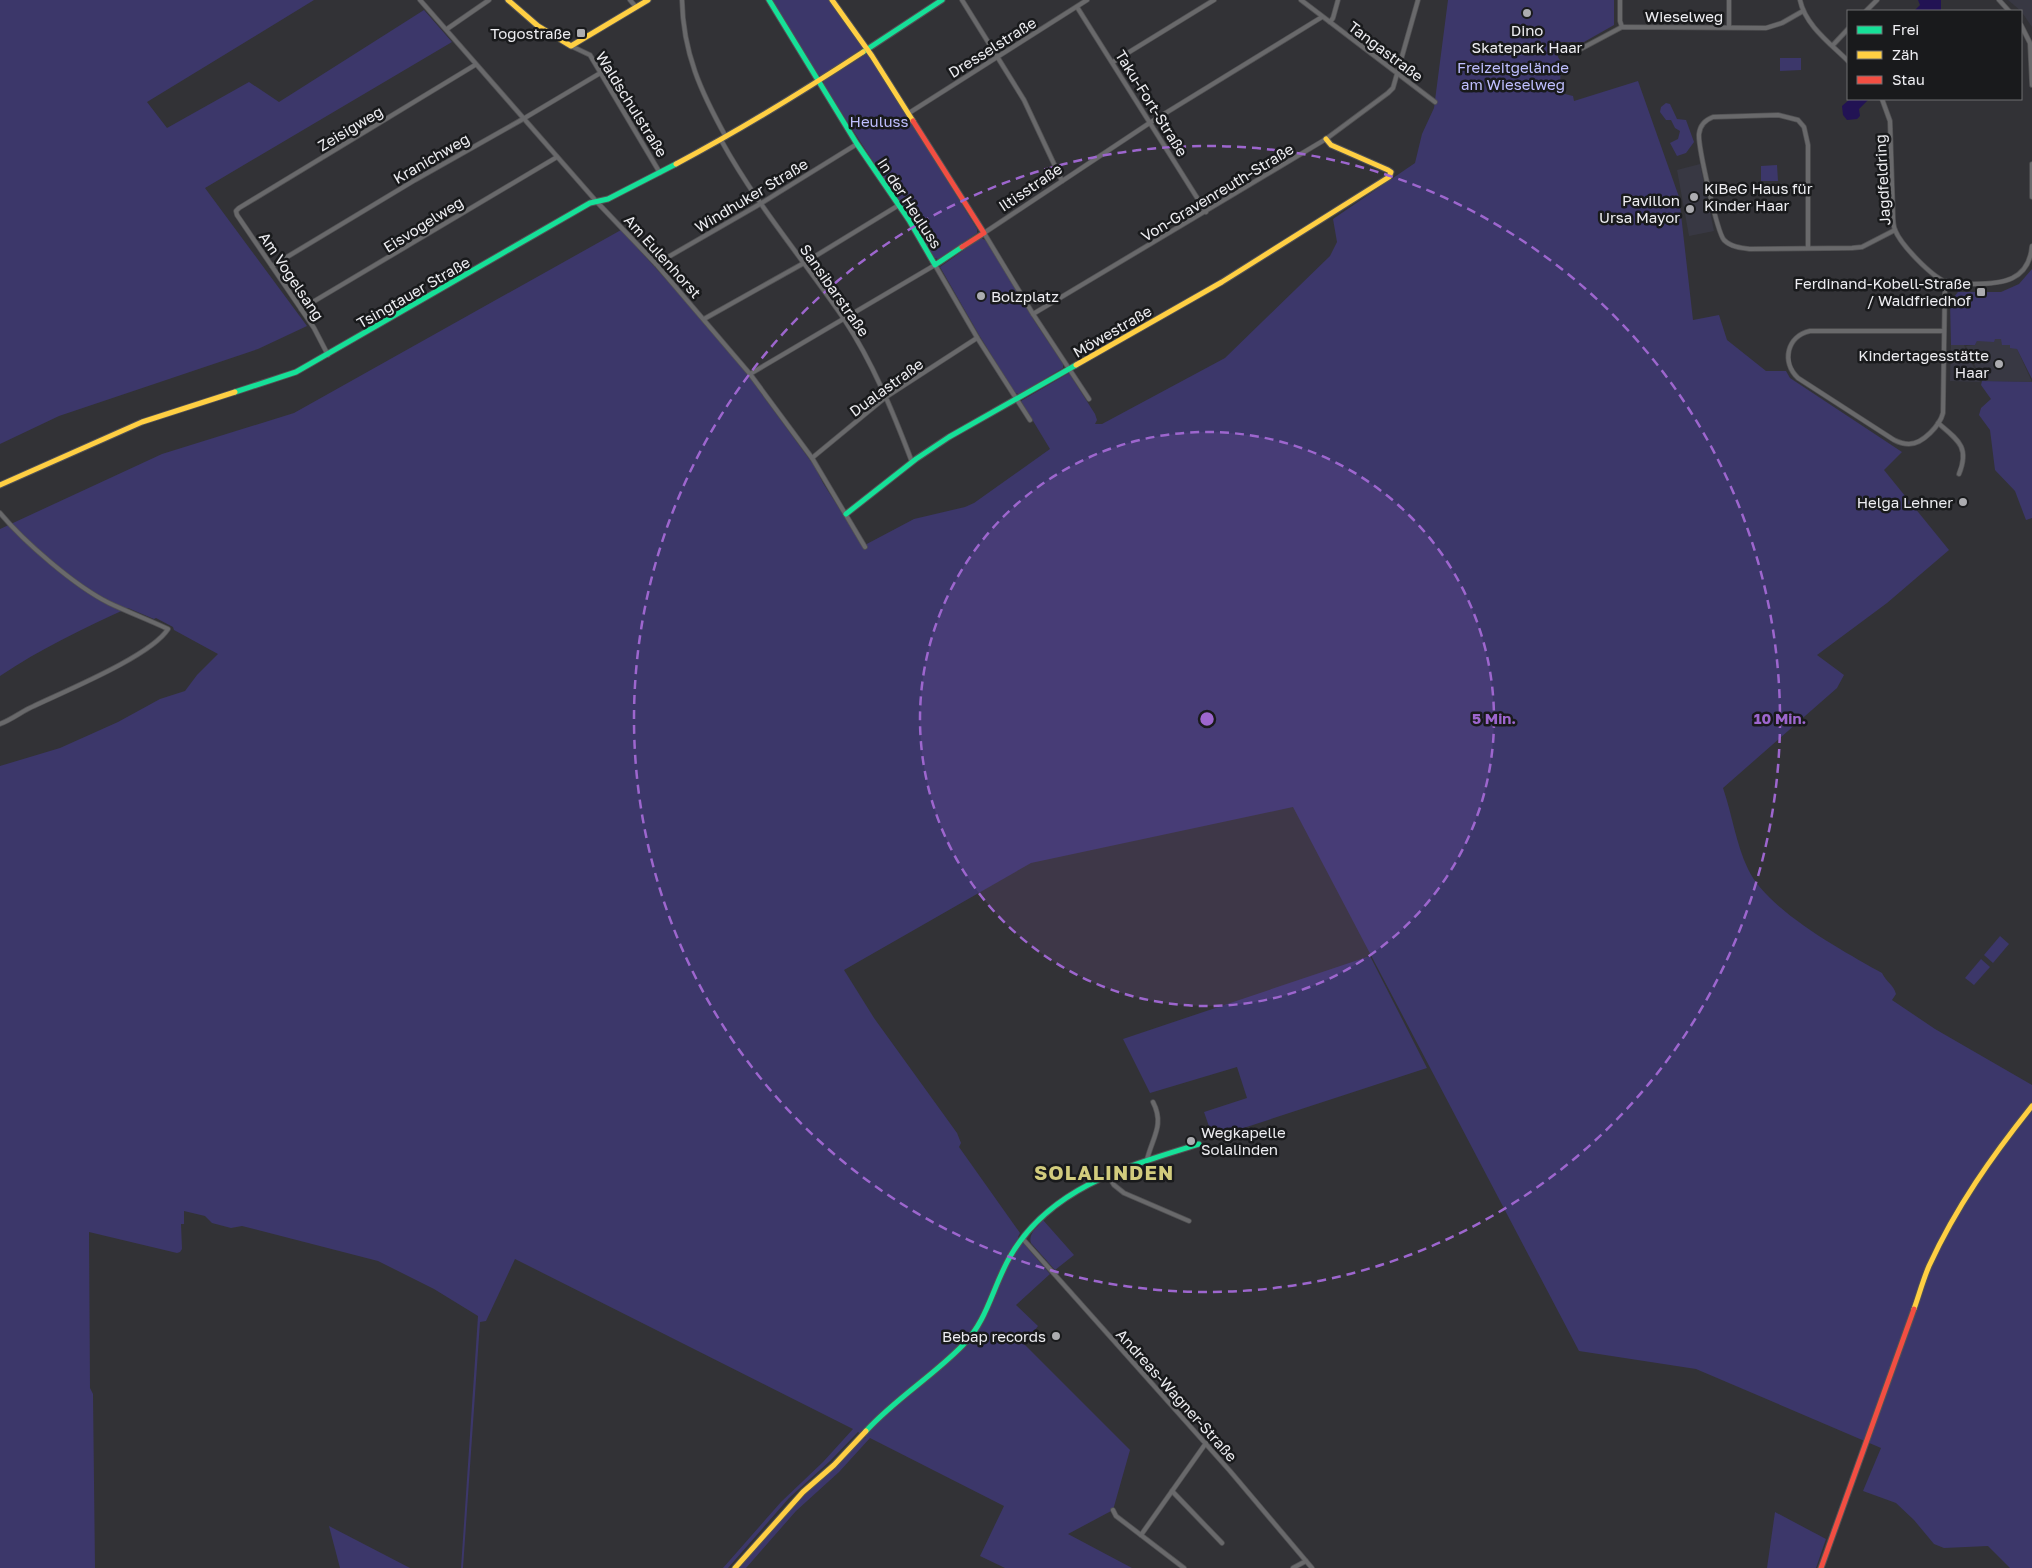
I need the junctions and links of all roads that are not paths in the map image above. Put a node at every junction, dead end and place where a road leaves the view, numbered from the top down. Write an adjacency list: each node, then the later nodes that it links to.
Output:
1 (420, 0): 31 (street, Am Eulenhorst)
2 (489, 0): 31 (street)
3 (508, 0): 34 (street, Waldschulstraße)
4 (630, 0): 21 (street)
5 (648, 0): 21 (street)
6 (682, 0): 50 (street, Sansibarstraße)
7 (769, 0): 43 (street, In der Heuluss)
8 (832, 0): 35 (street)
9 (962, 0): 37 (street)
10 (1087, 0): 22 (street, Dresselstraße)
11 (1214, 0): 39 (street)
12 (1301, 0): 26 (street, Tangastraße)
13 (1338, 0): 27 (street)
14 (1418, 0): 42 (street, Von-Gravenreuth-Straße)
15 (1620, 0): 28 (street)
16 (1729, 0): 29 (street)
17 (1800, 0): 25 (street)
18 (1876, 0): 23 (street)
19 (1999, 0): 24 (street)
20 (940, 1): 35 (street, Tsingtauer Straße)
21 (636, 7): 34 (street)
22 (1077, 7): 37 (street, Dresselstraße); 39 (street, Taku-Fort-Straße)
23 (1867, 10)
24 (2007, 10)
25 (1803, 11): 29 (street, Wieselweg); 33 (street)
26 (1322, 17): 27 (street, Tangastraße); 49 (street, Iltisstraße)
27 (1330, 22): 42 (street, Tangastraße)
28 (1622, 27): 29 (street, Wieselweg); 36 (street, Wieselweg)
29 (1729, 27)
30 (2022, 27): 44 (street)
31 (447, 29): 40 (street, Am Eulenhorst)
32 (1847, 30): 33 (street)
33 (1833, 45): 38 (street)
34 (571, 46): 41 (street, Waldschulstraße)
35 (868, 49): 43 (street, Tsingtauer Straße); 47 (street)
36 (1566, 52)
37 (996, 57): 47 (street, Dresselstraße); 56 (street)
38 (1847, 59)
39 (1113, 62): 49 (street, Taku-Fort-Straße)
40 (475, 65): 48 (street, Am Eulenhorst); 61 (street, Zeisigweg)
41 (602, 72): 48 (street, Kranichweg); 55 (street, Waldschulstraße)
42 (1396, 73): 46 (street, Tangastraße); 51 (street, Von-Gravenreuth-Straße)
43 (819, 81): 50 (street, Tsingtauer Straße); 52 (street, In der Heuluss)
44 (2032, 85)
45 (1882, 100): 63 (street, Jagdfeldring)
46 (1435, 102)
47 (910, 113): 64 (street)
48 (523, 119): 53 (street, Am Eulenhorst); 70 (street, Kranichweg)
49 (1151, 122): 56 (street, Iltisstraße); 62 (street, Taku-Fort-Straße)
50 (724, 139): 55 (street, Tsingtauer Straße); 59 (street, Sansibarstraße)
51 (1326, 139): 62 (street, Von-Gravenreuth-Straße); 79 (street, Möwestraße)
52 (856, 144): 59 (street, Windhuker Straße); 60 (street, In der Heuluss)
53 (557, 157): 58 (street, Am Eulenhorst); 72 (street, Eisvogelweg)
54 (2032, 164): 57 (street)
55 (660, 173): 58 (street, Tsingtauer Straße)
56 (1062, 180): 64 (street, Iltisstraße)
57 (2032, 197)
58 (596, 201): 68 (street, Am Eulenhorst); 78 (street, Tsingtauer Straße)
59 (760, 204): 67 (street, Sansibarstraße); 68 (street, Windhuker Straße)
60 (899, 205): 67 (street); 69 (street, In der Heuluss)
61 (236, 211): 70 (street, Am Vogelsang)
62 (1206, 212): 73 (street, Von-Gravenreuth-Straße)
63 (1895, 230): 66 (street); 71 (street, Jagdfeldring)
64 (984, 233): 69 (street, Iltisstraße); 73 (street)
65 (2032, 246): 71 (street)
66 (1808, 248): 66 (street)
67 (804, 263): 74 (street); 75 (street, Sansibarstraße)
68 (656, 264): 74 (street, Am Eulenhorst)
69 (934, 265): 75 (street, Iltisstraße); 77 (street, In der Heuluss)
70 (272, 266): 72 (street, Am Vogelsang)
71 (1945, 282): 76 (street)
72 (301, 309): 78 (street, Am Vogelsang)
73 (1033, 314): 79 (street)
74 (704, 319): 80 (street, Am Eulenhorst)
75 (844, 320): 80 (street, Iltisstraße); 81 (street, Sansibarstraße)
76 (1944, 331): 85 (street); 85 (street)
77 (977, 338): 81 (street, Dualastraße); 82 (street, In der Heuluss)
78 (328, 355): 89 (street, Tsingtauer Straße)
79 (1069, 370): 82 (street, Möwestraße); 83 (street)
80 (750, 374): 86 (street, Am Eulenhorst)
81 (886, 397): 86 (street, Dualastraße); 87 (street, Sansibarstraße)
82 (1016, 399): 84 (street, In der Heuluss); 87 (street, Möwestraße)
83 (1089, 399)
84 (1030, 420)
85 (1938, 423): 88 (street)
86 (812, 458): 91 (street, Am Eulenhorst)
87 (912, 462): 91 (street, Möwestraße)
88 (1959, 474)
89 (0, 485)
90 (0, 512): 93 (street)
91 (846, 514): 92 (street, Am Eulenhorst)
92 (865, 547)
93 (0, 724)
94 (1153, 1102): 97 (street)
95 (2032, 1106): 111 (street)
96 (1199, 1144): 97 (street)
97 (1147, 1160): 98 (street)
98 (1108, 1175): 99 (street); 100 (street)
99 (1188, 1221)
100 (1024, 1239): 101 (street, Andreas-Wagner-Straße); 107 (street)
101 (1206, 1444): 102 (street); 106 (street, Andreas-Wagner-Straße)
102 (1172, 1490): 104 (street); 105 (street)
103 (1113, 1510): 104 (street)
104 (1141, 1535): 108 (street)
105 (1222, 1543)
106 (1306, 1561): 109 (street); 110 (street, Andreas-Wagner-Straße)
107 (735, 1568)
108 (1184, 1568)
109 (1293, 1568)
110 (1312, 1568)
111 (1821, 1568)

